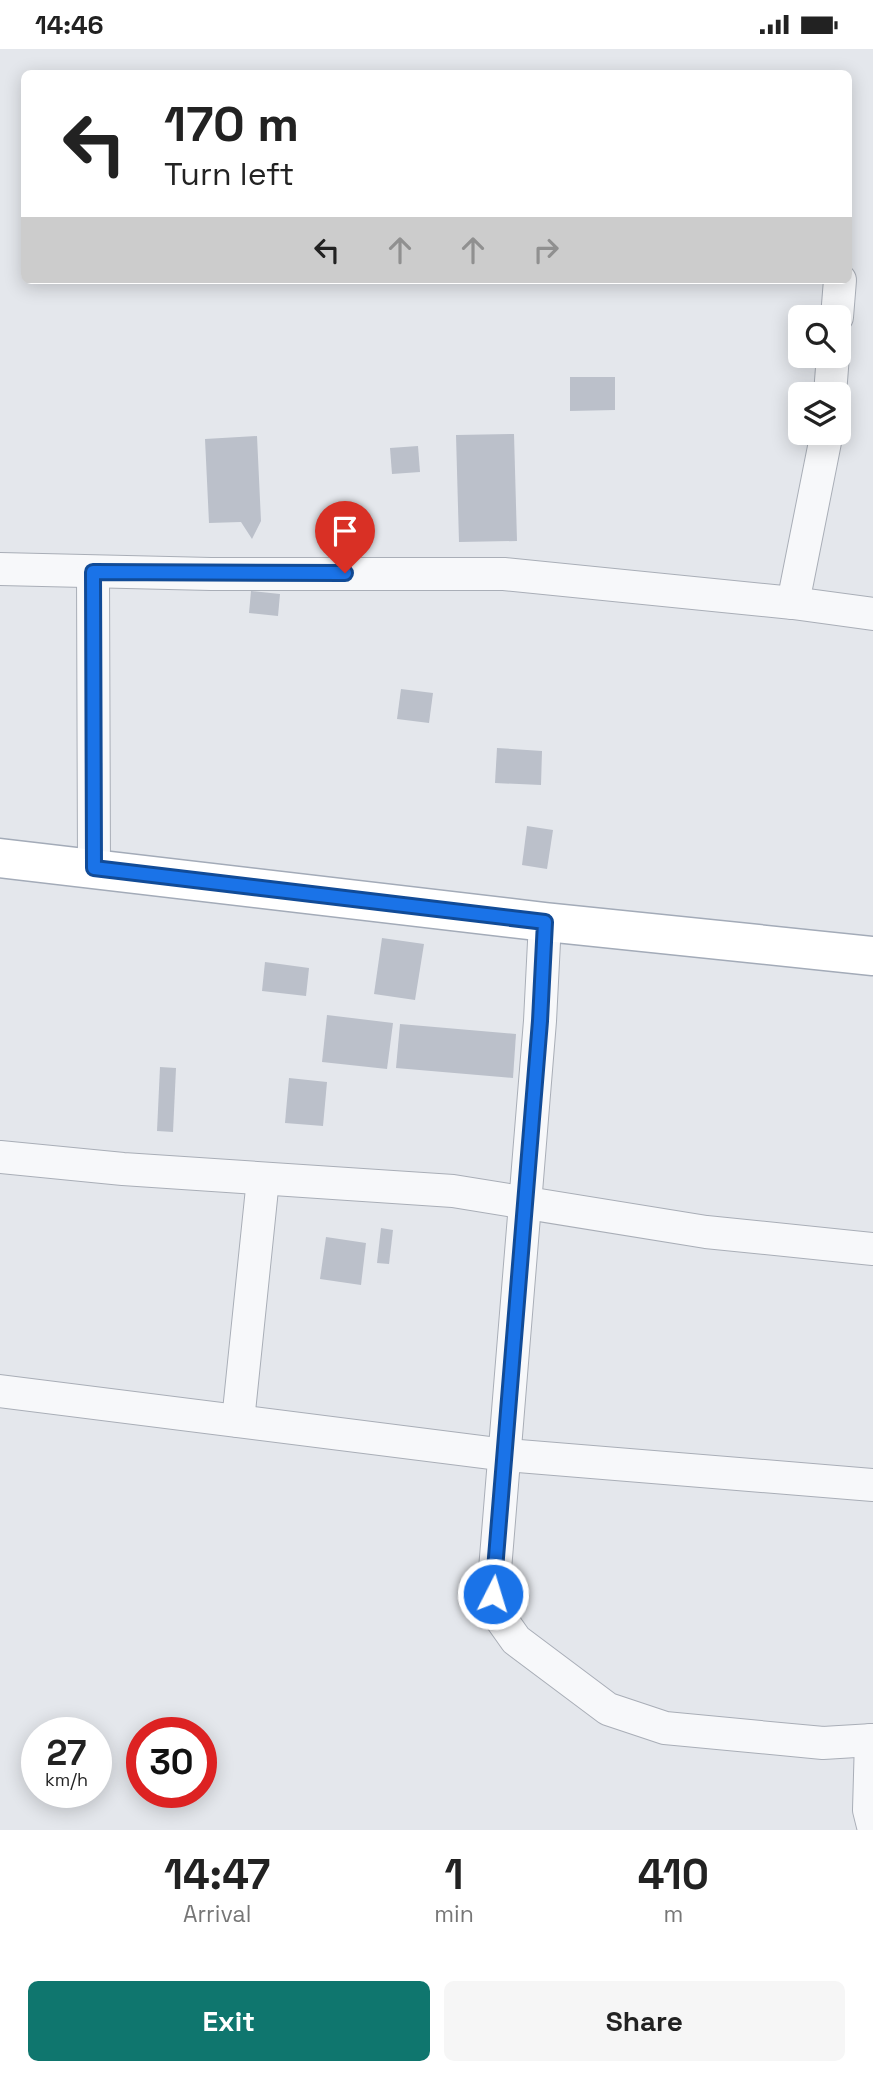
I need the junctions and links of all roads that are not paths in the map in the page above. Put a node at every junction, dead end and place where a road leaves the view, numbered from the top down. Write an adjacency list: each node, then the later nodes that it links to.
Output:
1 (840, 284): 2 (street)
2 (837, 305)
3 (824, 445): 6 (street)
4 (0, 569): 5 (street)
5 (93, 572): 6 (street); 9 (street)
6 (793, 603): 7 (street)
7 (873, 614)
8 (0, 858): 9 (main road)
9 (94, 868): 10 (main road)
10 (545, 922): 11 (main road); 14 (street)
11 (873, 956)
12 (0, 1157): 13 (street)
13 (264, 1179): 14 (street); 17 (street)
14 (524, 1203): 15 (street); 18 (street)
15 (873, 1249)
16 (0, 1391): 17 (street)
17 (238, 1421): 18 (street)
18 (506, 1455): 19 (street); 20 (street)
19 (873, 1485)
20 (872, 1740): 21 (street)
21 (873, 1826)

